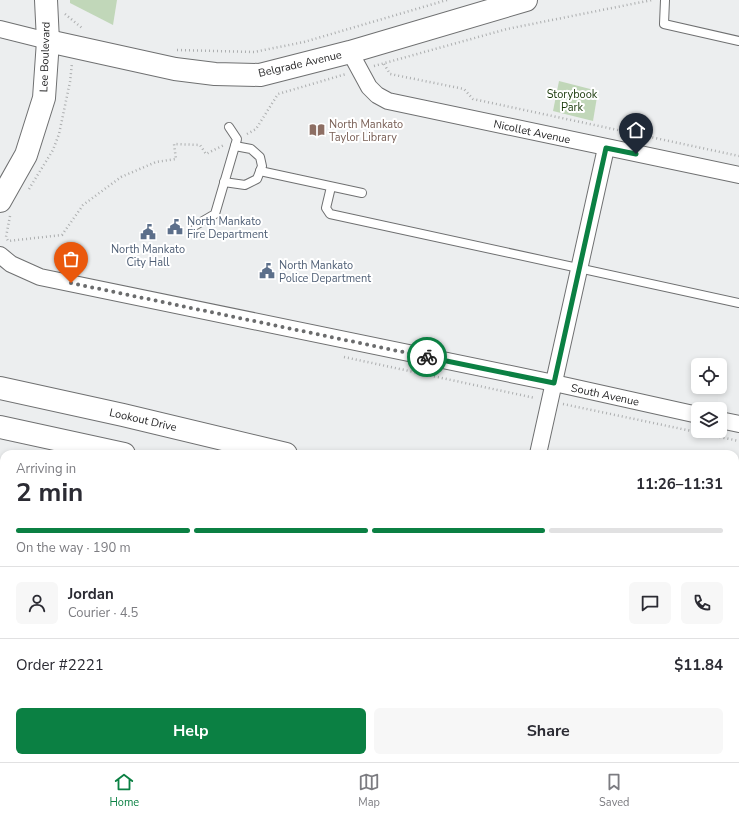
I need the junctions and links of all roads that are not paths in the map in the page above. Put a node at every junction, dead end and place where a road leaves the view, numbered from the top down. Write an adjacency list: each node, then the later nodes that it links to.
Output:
1 (526, 0): 7 (main road, Belgrade Avenue)
2 (665, 0): 6 (lane)
3 (54, 6): 5 (main road, Lee Boulevard)
4 (0, 29): 5 (street, Belgrade Avenue)
5 (48, 41): 7 (main road, Belgrade Avenue); 16 (main road, Lee Boulevard)
6 (739, 41)
7 (355, 61): 10 (street, Nicollet Avenue)
8 (229, 127): 9 (lane)
9 (236, 143): 11 (lane); 13 (lane)
10 (606, 148): 12 (street, Nicollet Avenue); 19 (street)
11 (260, 171): 13 (lane); 14 (lane)
12 (739, 175)
13 (224, 182): 17 (lane)
14 (331, 187): 15 (lane); 19 (lane)
15 (362, 193)
16 (6, 207)
17 (196, 225)
18 (0, 255): 22 (street, South Avenue)
19 (579, 268): 20 (lane); 22 (street)
20 (739, 303)
21 (0, 375): 25 (main road)
22 (554, 383): 24 (street, South Avenue); 31 (street)
23 (0, 388): 25 (main road, Lookout Drive)
24 (691, 413)
25 (123, 415): 30 (main road, Lookout Drive)
26 (727, 421): 27 (street)
27 (739, 424)
28 (0, 427): 29 (main road)
29 (106, 450)
30 (269, 450)
31 (539, 450)

